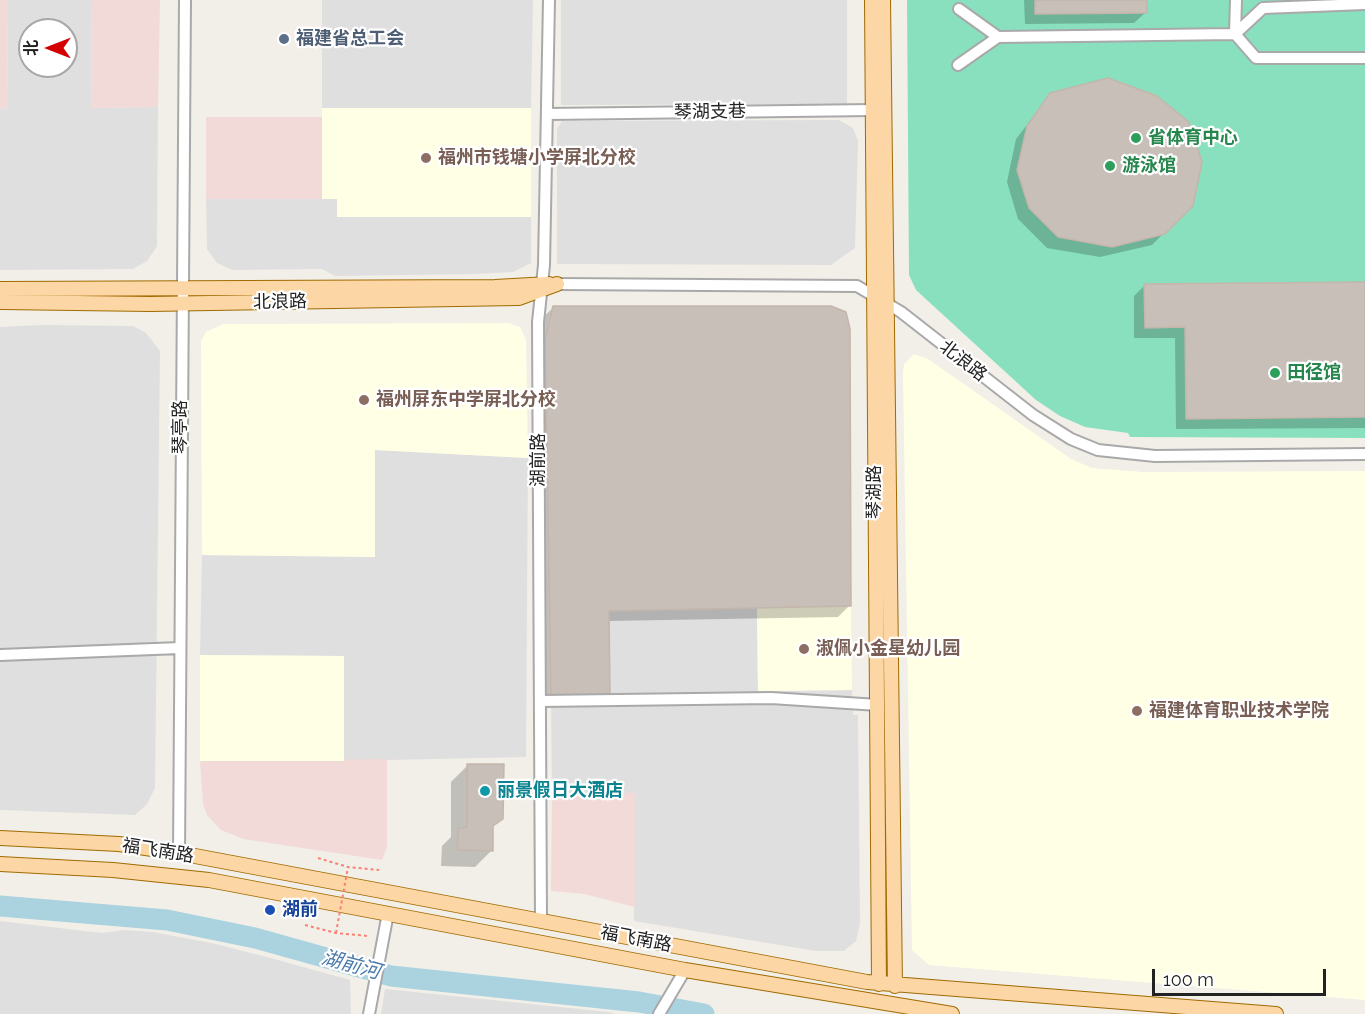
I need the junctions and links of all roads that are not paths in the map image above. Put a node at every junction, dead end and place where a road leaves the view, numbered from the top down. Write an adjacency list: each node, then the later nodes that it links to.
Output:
1 (185, 0): 17 (street, 琴亭路)
2 (549, 0): 13 (street, 湖前路)
3 (872, 0): 12 (main road, 琴湖路)
4 (883, 0): 18 (main road)
5 (1236, 0): 8 (street)
6 (1365, 4): 8 (street)
7 (959, 9): 9 (street)
8 (1235, 34): 9 (street); 10 (street)
9 (998, 37): 11 (street)
10 (1365, 58)
11 (958, 65)
12 (873, 110): 13 (street, 琴湖支巷); 18 (main road, 琴湖路)
13 (547, 114): 15 (street, 湖前路)
14 (557, 284): 15 (main road, 北浪路); 18 (street, 北浪路)
15 (540, 288): 17 (main road, 北浪路); 20 (main road, 北浪路); 24 (street, 湖前路)
16 (0, 289): 17 (main road, 北浪路)
17 (182, 289): 20 (street, 琴亭路)
18 (880, 298): 21 (street, 北浪路); 25 (main road, 琴湖路); 33 (main road)
19 (0, 302): 20 (main road, 北浪路)
20 (182, 303): 22 (street, 琴亭路)
21 (1365, 454)
22 (180, 648): 23 (street); 27 (street, 琴亭路)
23 (0, 655)
24 (540, 700): 25 (street); 30 (street, 湖前路)
25 (878, 705): 32 (main road, 琴湖路)
26 (0, 838): 27 (main road, 福飞南路)
27 (178, 853): 30 (main road, 福飞南路)
28 (0, 864): 29 (main road, 福飞南路)
29 (388, 913): 31 (main road, 福飞南路); 36 (street)
30 (542, 921): 32 (main road, 福飞南路)
31 (685, 970): 37 (street); 38 (main road, 福飞南路)
32 (879, 984): 33 (main road, 福飞南路)
33 (895, 986): 34 (main road, 福飞南路)
34 (1090, 1007): 35 (main road, 福飞南路)
35 (1105, 1007): 39 (main road, 福飞南路)
36 (369, 1014)
37 (659, 1014)
38 (952, 1014)
39 (1276, 1014)

